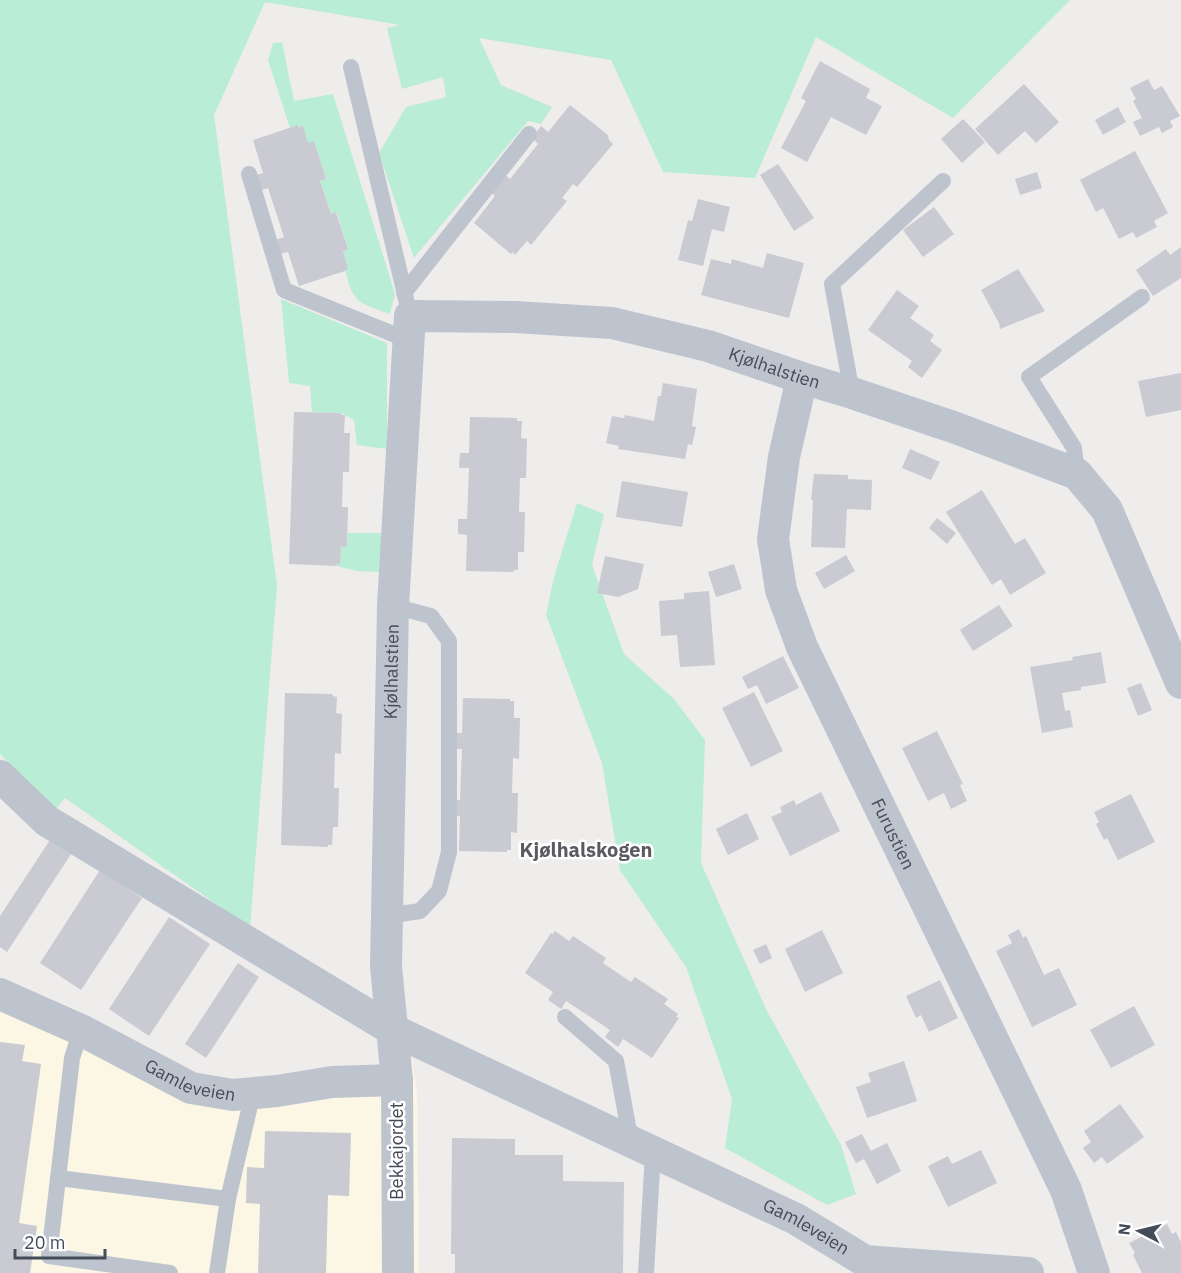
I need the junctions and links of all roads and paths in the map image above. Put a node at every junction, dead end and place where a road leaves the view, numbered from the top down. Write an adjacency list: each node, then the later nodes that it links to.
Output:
1 (351, 67): 6 (lane, Kjølhalstien)
2 (529, 134): 6 (lane)
3 (249, 174): 6 (lane)
4 (943, 182): 8 (lane, Kjølhalstien)
5 (1142, 297): 9 (lane)
6 (408, 316): 7 (street, Kjølhalstien); 10 (street, Kjølhalstien)
7 (802, 378): 8 (street, Kjølhalstien); 28 (street, Furustien)
8 (852, 393): 9 (street, Kjølhalstien)
9 (1077, 474): 11 (street, Kjølhalstien)
10 (393, 606): 13 (street, Kjølhalstien); 13 (lane)
11 (1181, 683)
12 (0, 776): 17 (street, Gamleveien)
13 (387, 916): 17 (street, Kjølhalstien)
14 (0, 994): 16 (street, Gamleveien)
15 (565, 1017): 20 (lane)
16 (81, 1030): 19 (street, Gamleveien); 21 (lane)
17 (393, 1030): 18 (street, Bekkajordet); 20 (street, Gamleveien)
18 (397, 1080): 19 (street, Gamleveien); 25 (street, Bekkajordet)
19 (253, 1093): 22 (lane)
20 (642, 1147): 26 (lane); 27 (street, Gamleveien)
21 (58, 1178): 22 (lane); 23 (lane)
22 (228, 1199): 24 (lane)
23 (170, 1273)
24 (217, 1273)
25 (398, 1273)
26 (646, 1273)
27 (1028, 1273)
28 (1094, 1273)

